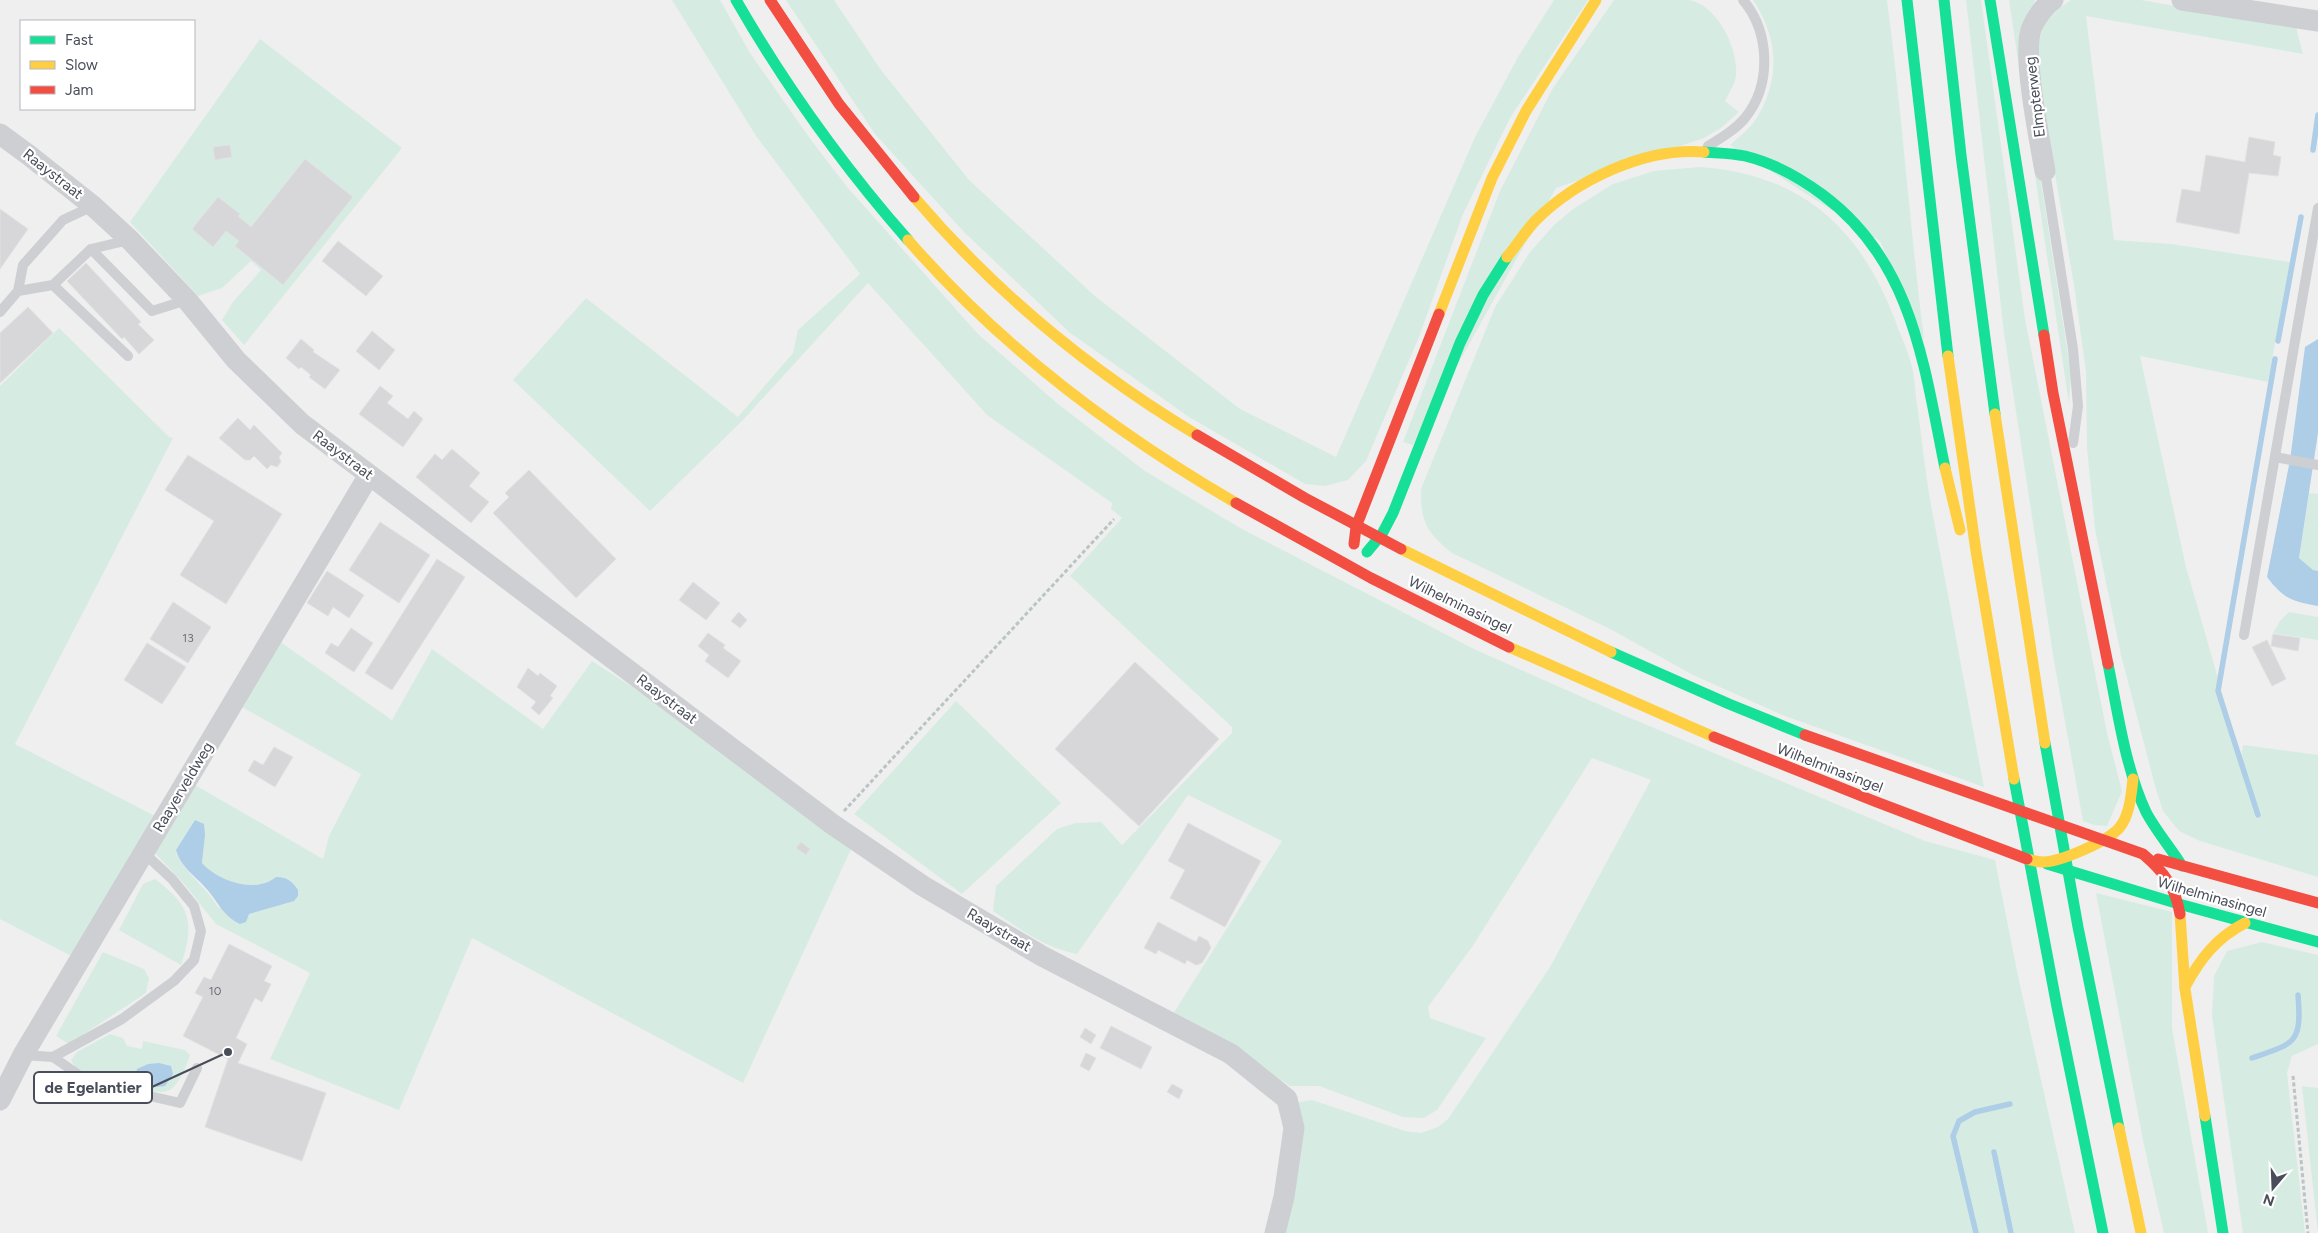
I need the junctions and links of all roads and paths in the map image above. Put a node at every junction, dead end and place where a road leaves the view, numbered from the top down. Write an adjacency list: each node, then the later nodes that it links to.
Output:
1 (736, 0): 30 (main road, Wilhelminasingel)
2 (770, 0): 28 (main road, Wilhelminasingel)
3 (1596, 0): 28 (main road)
4 (1742, 0): 12 (lane)
5 (1907, 0): 31 (main road)
6 (1944, 0): 52 (main road)
7 (1990, 0): 26 (main road)
8 (2053, 0): 13 (street, Elmpterweg)
9 (2182, 0): 10 (street)
10 (2318, 22)
11 (0, 134): 14 (street, Raaystraat)
12 (1701, 151): 29 (main road); 31 (main road)
13 (2045, 171): 26 (lane)
14 (93, 206): 16 (street, Raaystraat); 19 (lane)
15 (2318, 208): 23 (lane)
16 (130, 240): 17 (lane); 20 (street, Raaystraat)
17 (91, 249): 18 (lane); 20 (lane)
18 (53, 285): 19 (lane); 22 (lane)
19 (18, 291): 21 (lane)
20 (187, 300): 25 (street, Raaystraat)
21 (0, 312)
22 (128, 356)
23 (2275, 458): 24 (lane); 32 (lane)
24 (2317, 464)
25 (369, 475): 34 (street, Raaystraat); 36 (street, Raayerveldweg)
26 (2069, 476): 33 (main road)
27 (1114, 519): 34 (path)
28 (1356, 528): 29 (main road, Wilhelminasingel); 30 (main road)
29 (1380, 540): 30 (main road); 35 (main road, Wilhelminasingel)
30 (1351, 568): 38 (main road, Wilhelminasingel)
31 (1988, 628): 51 (main road)
32 (2244, 635)
33 (2133, 779): 35 (main road); 39 (main road)
34 (832, 824): 50 (street, Raaystraat)
35 (2100, 841): 37 (main road, Wilhelminasingel); 38 (main road)
36 (144, 853): 45 (street, Raayerveldweg); 46 (lane)
37 (2143, 854): 39 (main road, Wilhelminasingel); 41 (main road)
38 (2043, 863): 41 (main road, Wilhelminasingel)
39 (2182, 866): 40 (main road, Wilhelminasingel)
40 (2318, 903)
41 (2179, 904): 42 (main road, Wilhelminasingel); 44 (main road)
42 (2245, 922): 43 (main road, Wilhelminasingel); 44 (main road)
43 (2318, 942)
44 (2185, 987): 53 (main road)
45 (24, 1055): 46 (lane); 49 (street, Raayerveldweg)
46 (53, 1058): 47 (lane)
47 (197, 1068)
48 (2293, 1076): 54 (path)
49 (0, 1100)
50 (1275, 1233)
51 (2103, 1233)
52 (2141, 1233)
53 (2223, 1233)
54 (2308, 1233)

